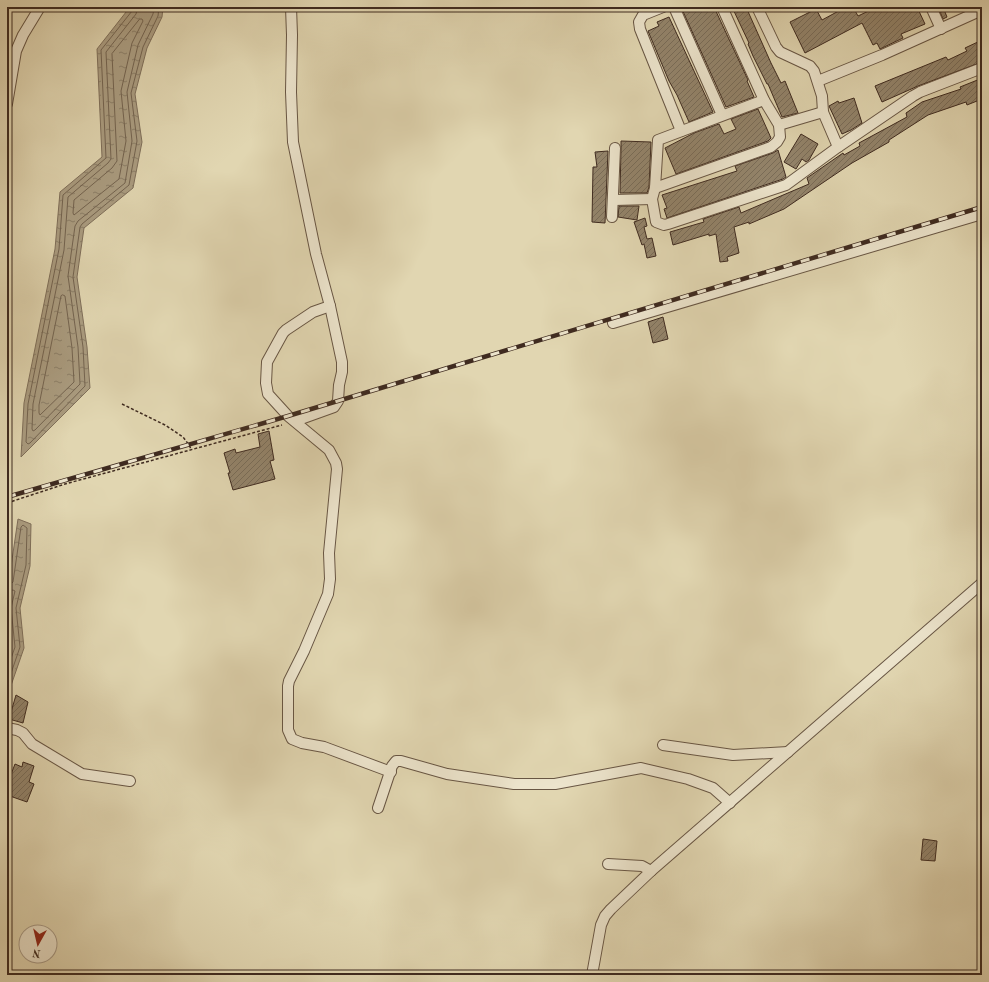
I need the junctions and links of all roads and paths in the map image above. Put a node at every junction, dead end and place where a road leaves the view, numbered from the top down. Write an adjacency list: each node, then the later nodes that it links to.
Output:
1 (40, 7): 13 (street)
2 (291, 7): 25 (street)
3 (663, 7): 17 (street)
4 (674, 7): 15 (street)
5 (722, 7): 12 (street)
6 (757, 7): 11 (street)
7 (931, 7): 9 (street)
8 (982, 10): 9 (street)
9 (941, 29): 11 (street)
10 (982, 68): 18 (street)
11 (818, 81): 14 (street)
12 (764, 100): 15 (street); 16 (street)
13 (7, 104)
14 (823, 112): 16 (street); 18 (street)
15 (722, 115): 17 (street)
16 (779, 125): 20 (street)
17 (681, 131): 20 (street)
18 (838, 147): 21 (street)
19 (615, 148): 22 (street)
20 (655, 188): 21 (street)
21 (652, 199): 22 (street)
22 (614, 200): 24 (street)
23 (982, 214): 26 (street)
24 (612, 217)
25 (330, 306): 28 (street); 28 (street)
26 (613, 323)
27 (122, 404): 29 (path)
28 (295, 421): 29 (path); 35 (street)
29 (191, 449): 30 (path)
30 (7, 503)
31 (982, 583): 34 (street)
32 (7, 728): 36 (street)
33 (663, 744): 34 (street)
34 (788, 752): 37 (street)
35 (391, 772): 37 (street); 38 (street)
36 (130, 781)
37 (730, 803): 40 (street)
38 (378, 808)
39 (608, 864): 40 (street)
40 (651, 871): 41 (street)
41 (592, 975)

